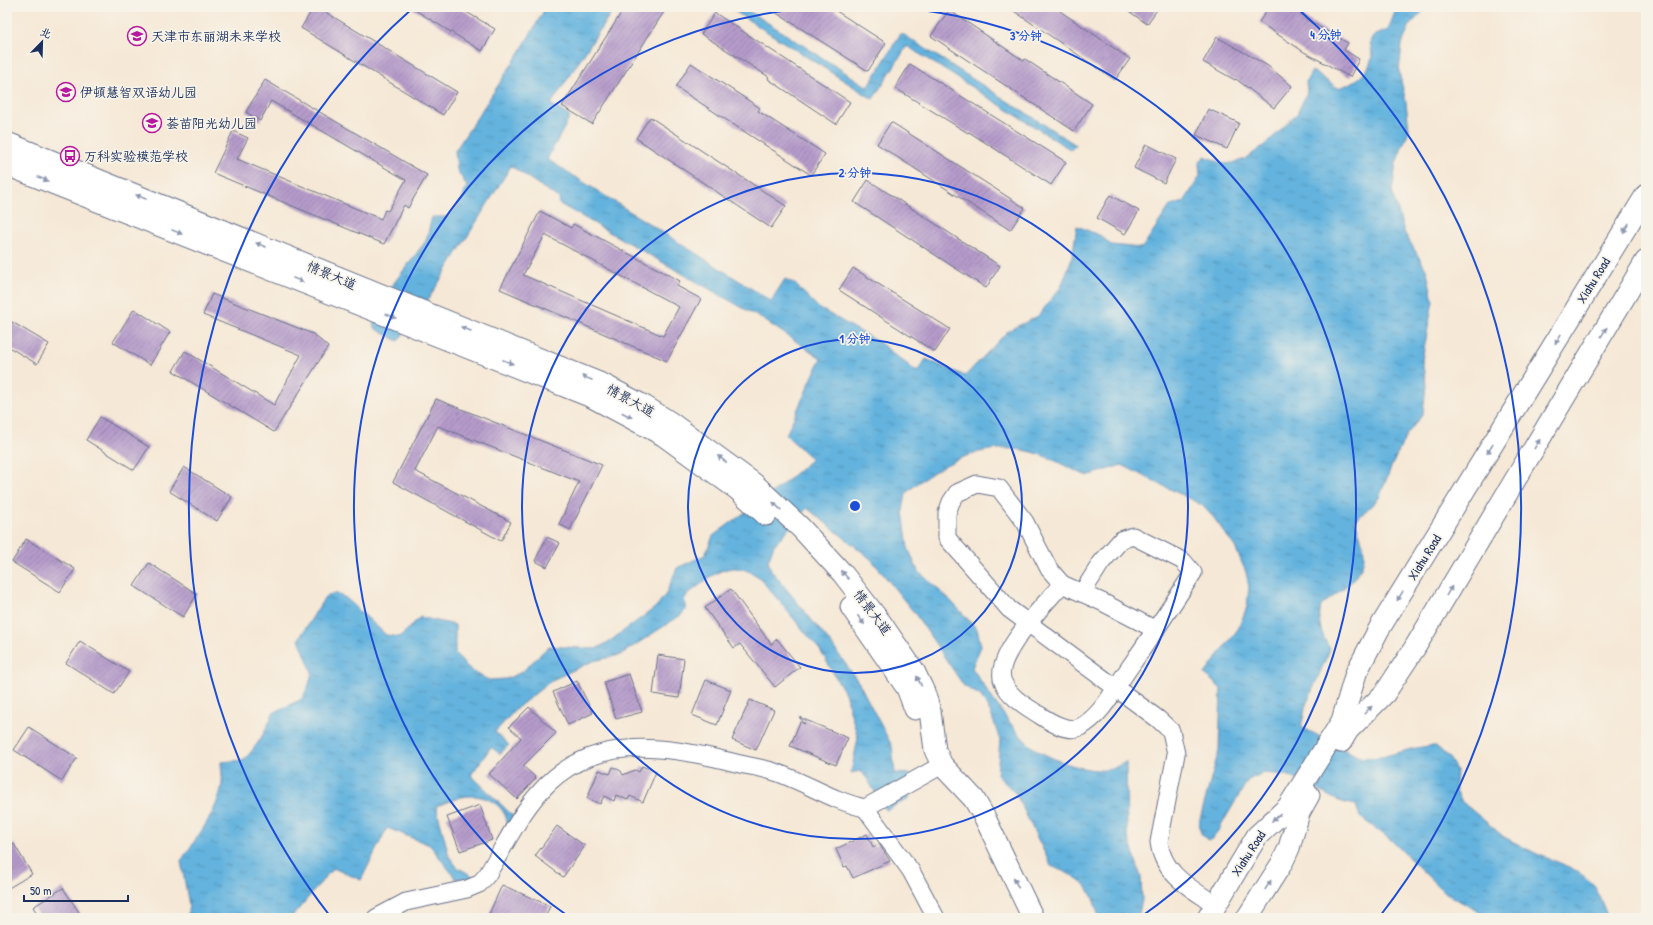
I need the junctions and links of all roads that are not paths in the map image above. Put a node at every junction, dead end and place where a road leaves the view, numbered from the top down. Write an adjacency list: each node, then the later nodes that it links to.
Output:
1 (7, 143): 4 (street, 情景大道, one-way to 1)
2 (7, 164): 4 (street, 情景大道, one-way to 4)
3 (1646, 194): 11 (street, Xiahu Road, one-way to 11)
4 (162, 215): 12 (street, 情景大道)
5 (1646, 261): 11 (street, Xiahu Road, one-way to 5)
6 (1062, 584): 7 (street); 8 (street); 8 (street)
7 (1082, 593): 9 (street); 9 (street)
8 (1029, 624): 10 (street); 10 (street)
9 (1156, 630): 10 (street)
10 (1116, 688): 15 (street)
11 (1338, 737): 13 (street, Xiahu Road)
12 (930, 772): 14 (street); 18 (street, 情景大道); 19 (street, 情景大道, one-way to 12)
13 (1306, 790): 15 (street, Xiahu Road, one-way to 15); 20 (street, Xiahu Road, one-way to 13)
14 (870, 805): 16 (street); 17 (street)
15 (1212, 911)
16 (376, 918)
17 (936, 918)
18 (1017, 918)
19 (1033, 918)
20 (1247, 918)

